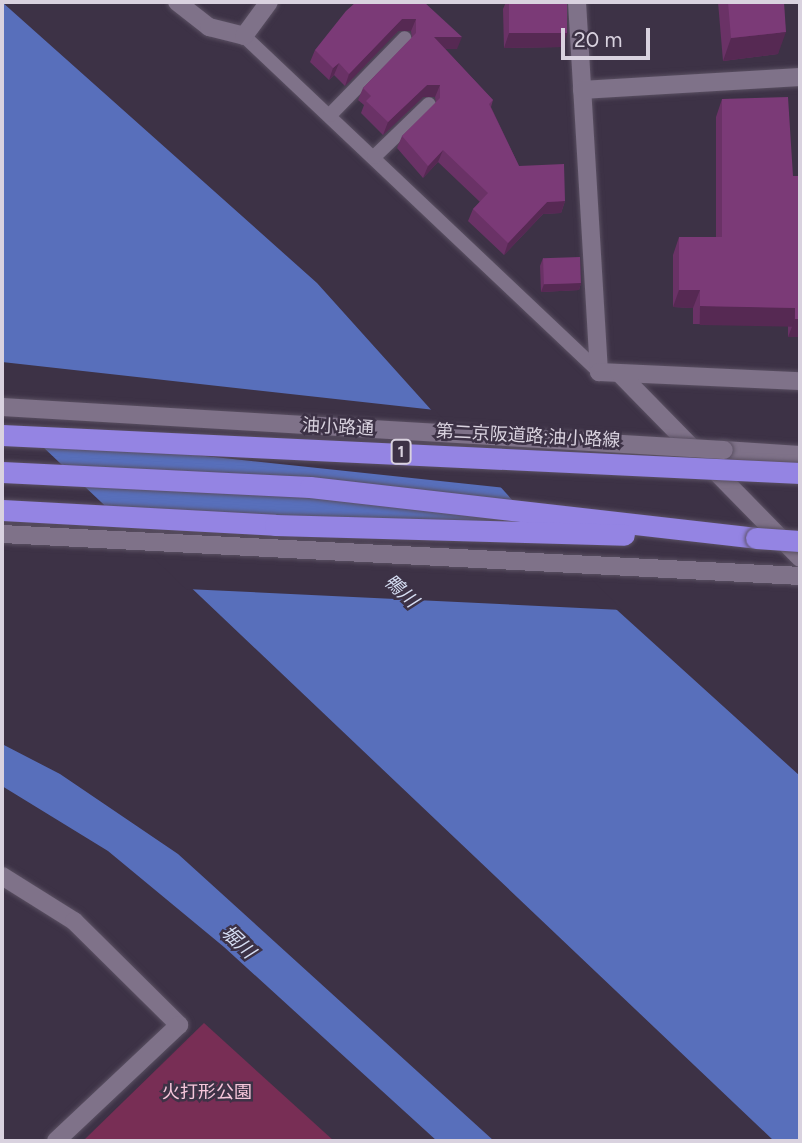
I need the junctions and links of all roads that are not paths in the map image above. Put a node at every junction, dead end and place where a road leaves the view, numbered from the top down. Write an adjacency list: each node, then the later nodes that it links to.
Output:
1 (177, 2): 4 (street)
2 (268, 2): 4 (street)
3 (577, 2): 7 (street)
4 (244, 36): 9 (lane)
5 (405, 38): 9 (lane)
6 (800, 76): 7 (street)
7 (582, 90): 11 (street)
8 (429, 104): 10 (lane)
9 (330, 115): 10 (lane)
10 (374, 157): 11 (lane)
11 (599, 372): 12 (street)
12 (619, 373): 13 (street); 23 (street)
13 (800, 381)
14 (2, 407): 16 (street, 油小路通, bridge)
15 (2, 435): 18 (highway, 第二京阪道路;油小路線 / 1, bridge)
16 (800, 455)
17 (2, 472): 21 (highway)
18 (800, 473)
19 (2, 510): 21 (highway)
20 (2, 534): 24 (street)
21 (756, 538): 22 (highway, bridge)
22 (800, 541)
23 (800, 558)
24 (800, 576)
25 (2, 876): 26 (street)
26 (56, 1141)

